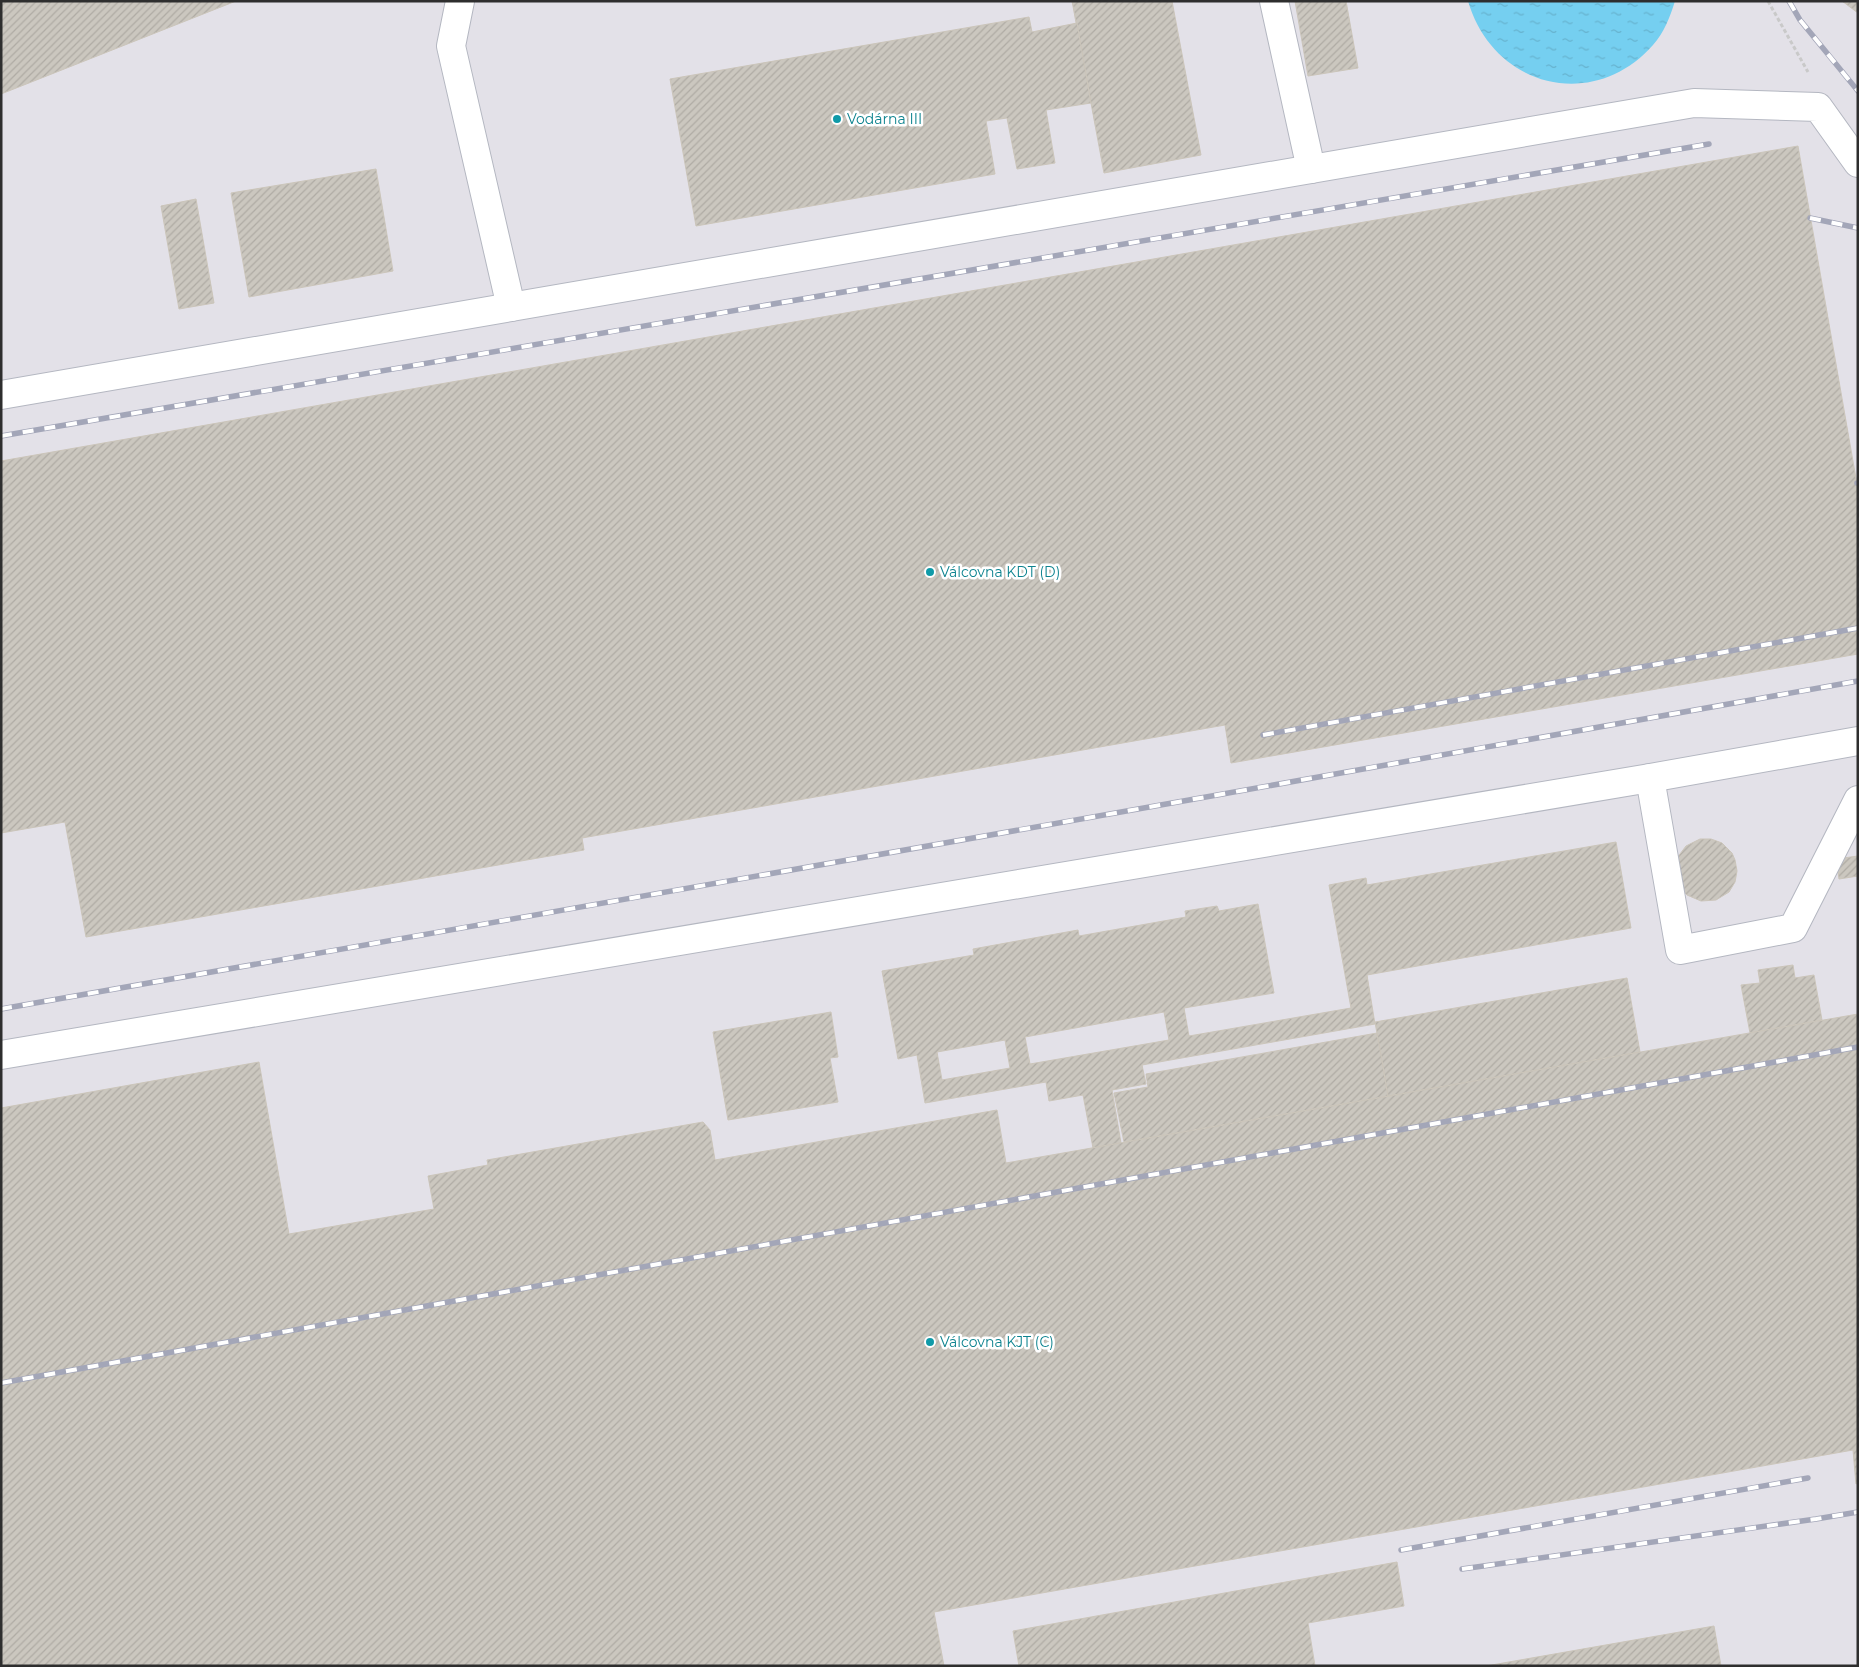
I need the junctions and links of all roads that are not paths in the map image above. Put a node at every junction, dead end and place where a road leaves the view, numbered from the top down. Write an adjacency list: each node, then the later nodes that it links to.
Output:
1 (460, 1): 5 (lane)
2 (1274, 1): 4 (lane)
3 (1858, 163): 4 (lane)
4 (1311, 169): 5 (lane)
5 (511, 307): 6 (lane)
6 (1, 395)
7 (1858, 742): 8 (lane)
8 (1650, 778): 9 (lane); 10 (lane)
9 (1858, 800)
10 (1, 1056)

